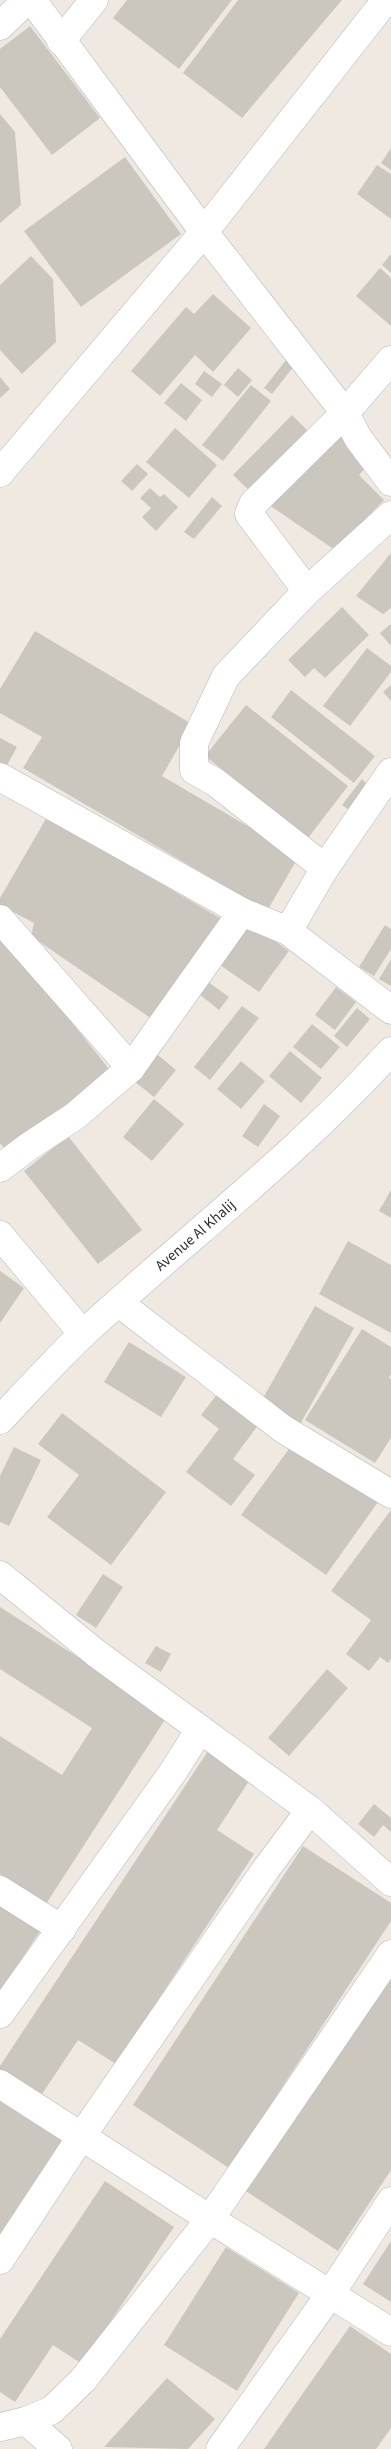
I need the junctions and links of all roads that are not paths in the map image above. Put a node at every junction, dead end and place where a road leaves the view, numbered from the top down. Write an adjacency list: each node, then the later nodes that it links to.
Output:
1 (27, 0): 5 (street)
2 (32, 0): 6 (street)
3 (94, 0): 6 (street)
4 (386, 0): 7 (street)
5 (0, 26)
6 (61, 41): 7 (street)
7 (204, 232): 9 (street); 10 (street)
8 (391, 360): 9 (street)
9 (345, 413): 11 (street); 13 (street)
10 (0, 474)
11 (391, 482)
12 (391, 515): 13 (street)
13 (307, 591): 16 (street)
14 (391, 772): 16 (street)
15 (0, 777): 17 (street)
16 (324, 868): 19 (street)
17 (242, 912): 19 (street); 22 (street)
18 (0, 919): 22 (street)
19 (288, 931): 20 (street)
20 (391, 1010)
21 (391, 1051): 25 (street, Avenue Al Khalij)
22 (131, 1068): 23 (street)
23 (0, 1168)
24 (0, 1235): 26 (street)
25 (119, 1303): 26 (street, Avenue Al Khalij); 28 (street)
26 (83, 1334): 27 (street, Avenue Al Khalij)
27 (0, 1420)
28 (391, 1494)
29 (0, 1575): 30 (street)
30 (200, 1729): 31 (street); 34 (street)
31 (310, 1810): 32 (street); 38 (street)
32 (391, 1882)
33 (0, 1890): 34 (street)
34 (62, 1929): 36 (street)
35 (391, 1954): 40 (street)
36 (0, 2014)
37 (0, 2084): 38 (street)
38 (81, 2137): 40 (street); 41 (street)
39 (391, 2201): 42 (street)
40 (210, 2219): 42 (street); 44 (street)
41 (0, 2260)
42 (330, 2293): 43 (street); 47 (street)
43 (391, 2332)
44 (26, 2421): 45 (street); 46 (street)
45 (0, 2427)
46 (58, 2449)
47 (220, 2449)

